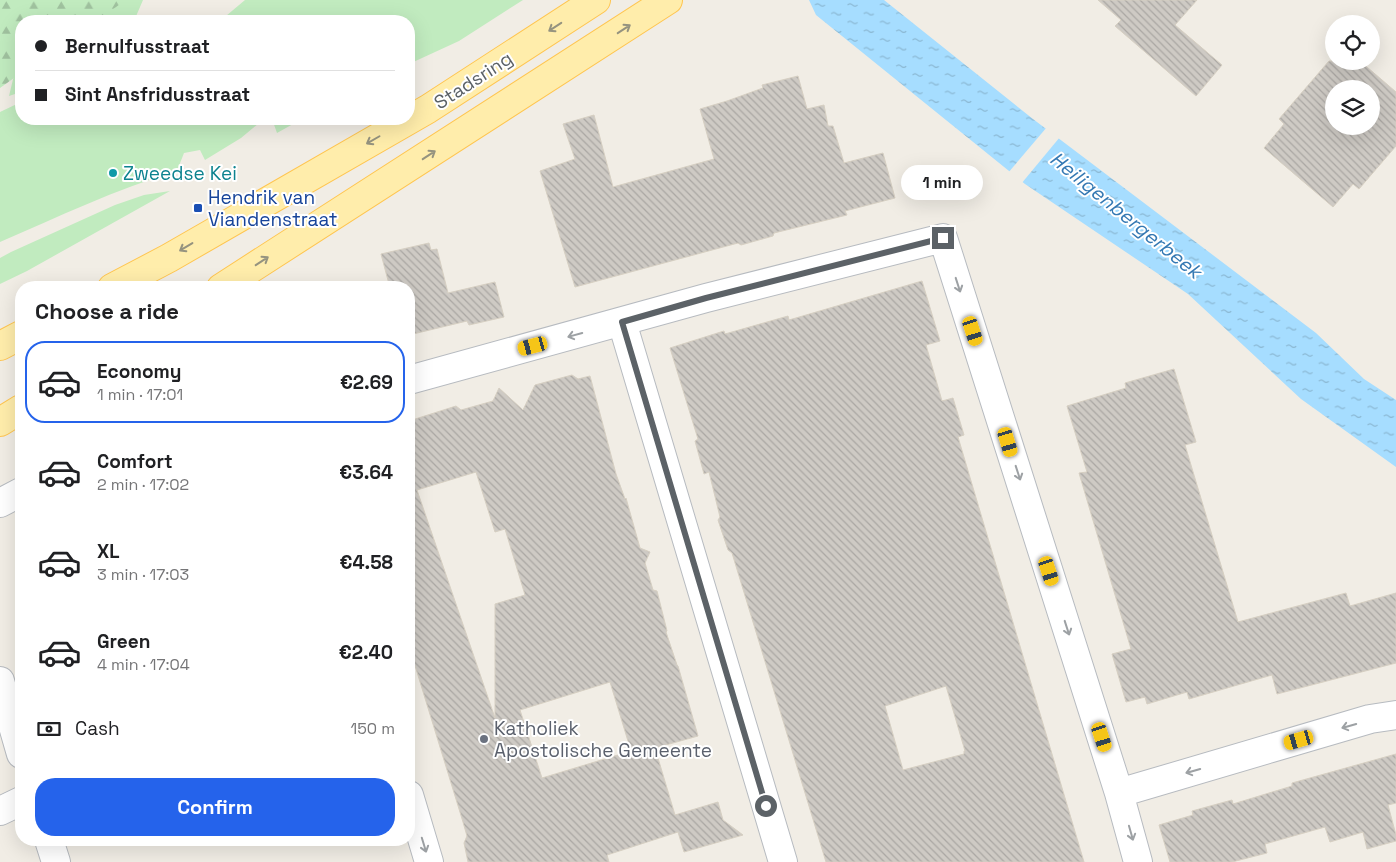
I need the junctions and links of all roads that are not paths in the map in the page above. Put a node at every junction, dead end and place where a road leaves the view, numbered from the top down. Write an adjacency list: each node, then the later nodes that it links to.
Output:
1 (596, 0): 3 (main road, Stadsring, one-way to 3)
2 (668, 0): 6 (main road, Stadsring, one-way to 2)
3 (415, 116)
4 (400, 125): 5 (main road, Stadsring, one-way to 5)
5 (125, 281)
6 (235, 281)
7 (622, 322): 10 (street, one-way to 10); 18 (street, one-way to 18); 25 (street)
8 (15, 338): 9 (main road)
9 (0, 346)
10 (415, 378)
11 (15, 413): 12 (main road)
12 (0, 422)
13 (15, 495): 14 (street)
14 (0, 503)
15 (0, 682): 17 (street)
16 (1396, 715): 18 (street, one-way to 18)
17 (15, 733)
18 (1119, 793): 26 (street, one-way to 26)
19 (15, 805): 20 (street)
20 (0, 811)
21 (415, 815): 24 (street, one-way to 24)
22 (50, 846): 23 (street)
23 (56, 862)
24 (429, 862)
25 (783, 862)
26 (1138, 862)

